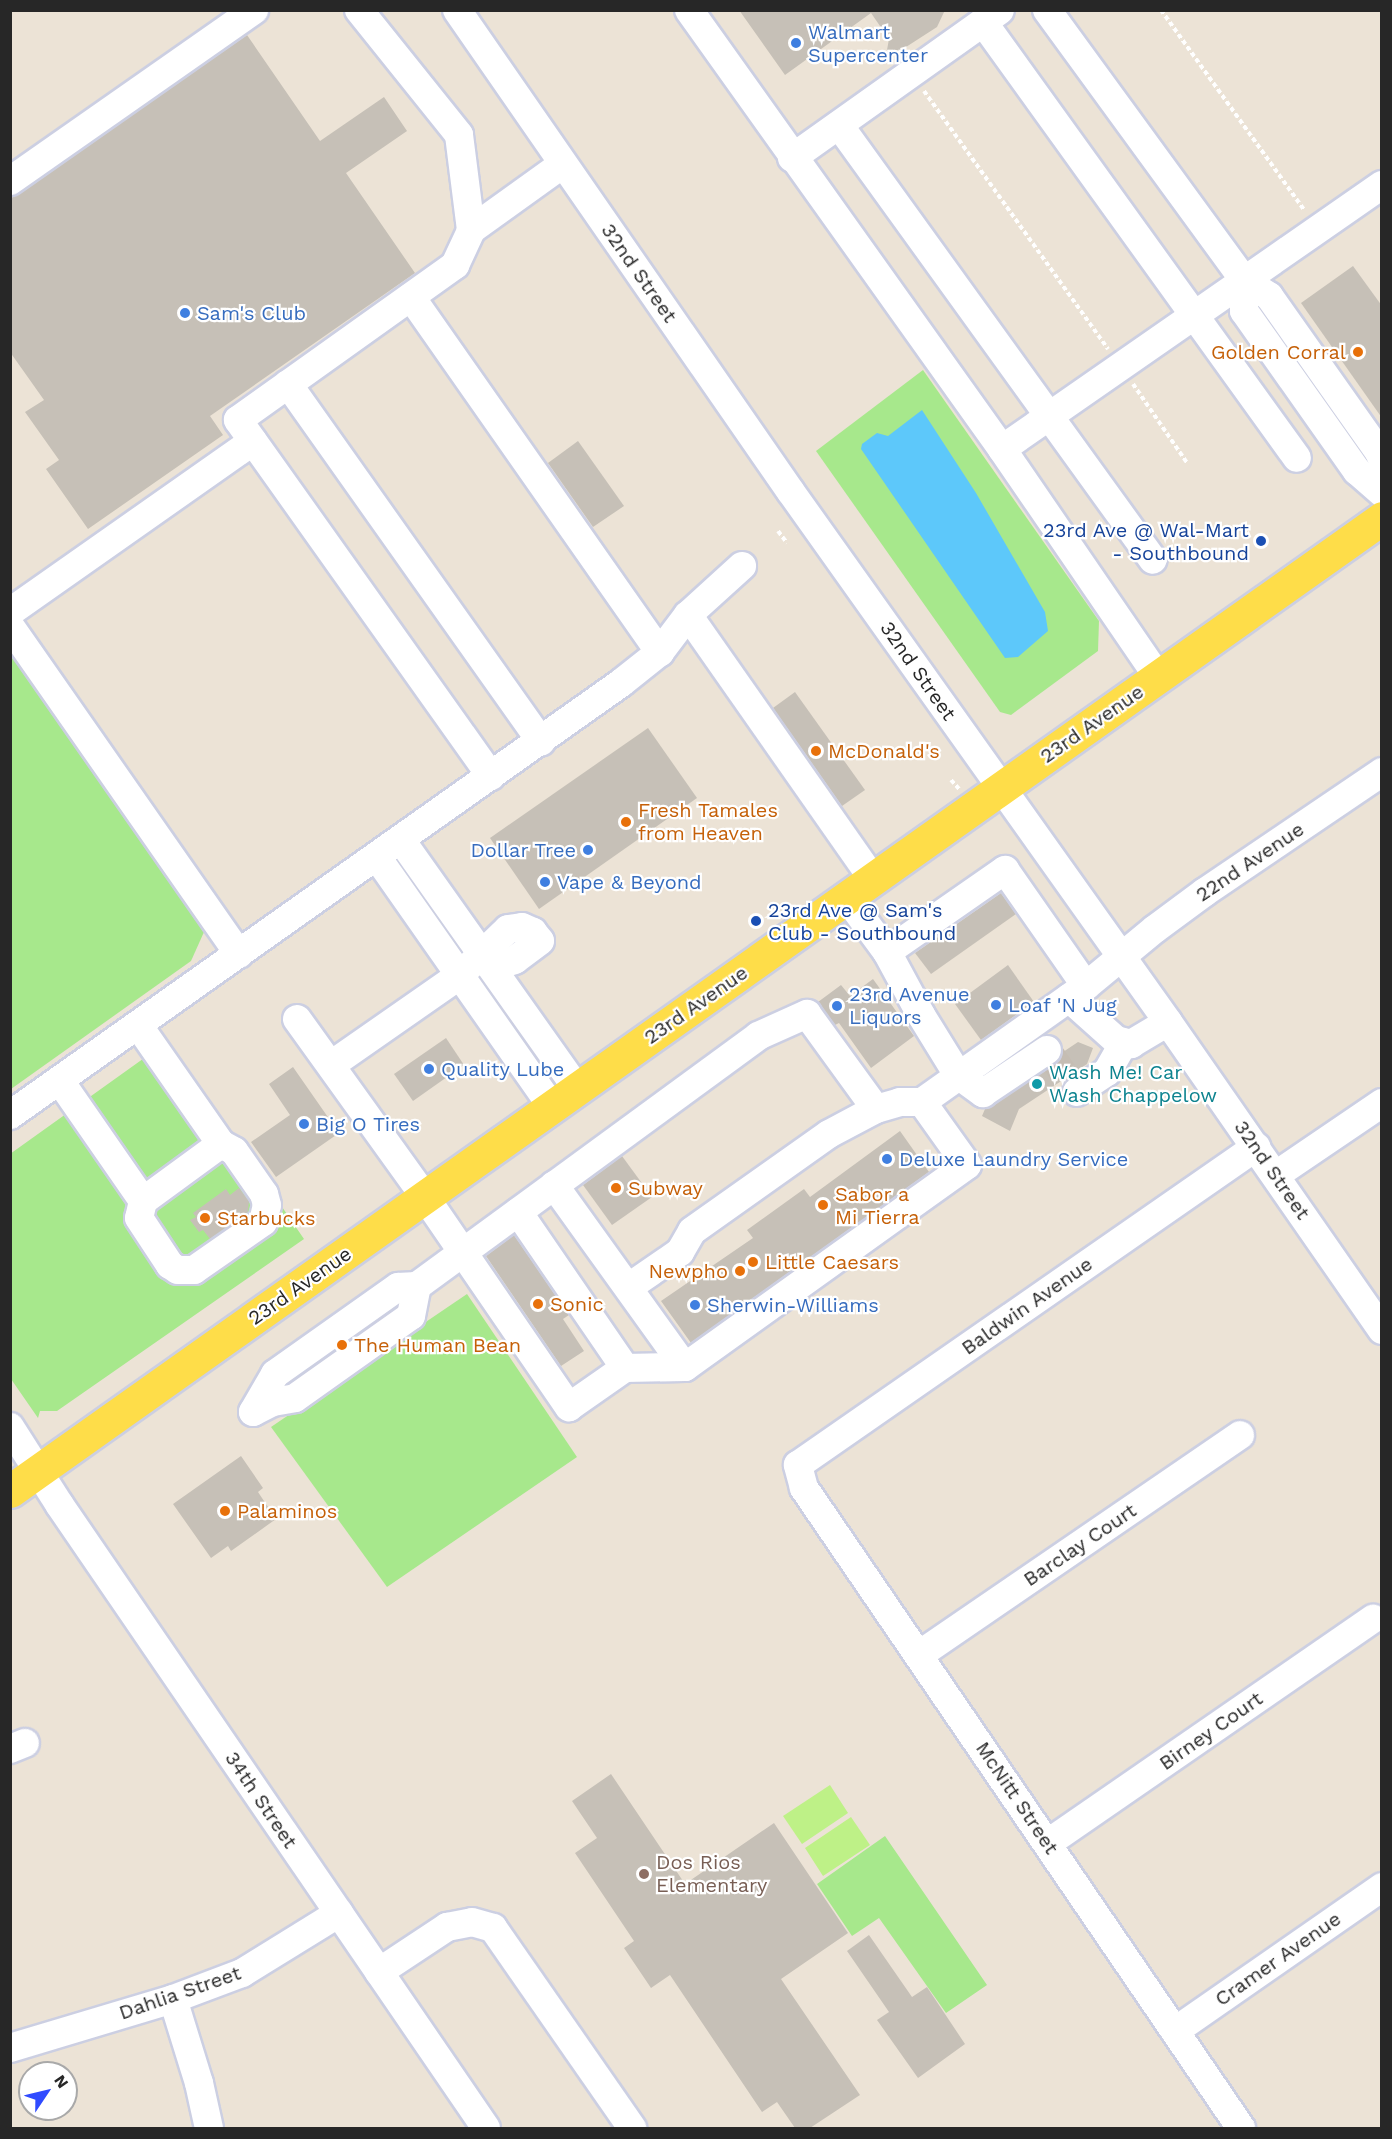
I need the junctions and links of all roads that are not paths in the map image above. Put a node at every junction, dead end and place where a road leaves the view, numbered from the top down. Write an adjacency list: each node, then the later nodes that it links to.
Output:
1 (254, 10): 10 (street)
2 (358, 10): 12 (street)
3 (457, 10): 9 (street, 32nd Street)
4 (689, 10): 8 (street)
5 (1047, 10): 13 (street)
6 (992, 16): 7 (street); 15 (street)
7 (840, 125): 8 (street); 17 (street)
8 (792, 158): 19 (street)
9 (563, 164): 12 (street); 34 (street, 32nd Street)
10 (10, 181)
11 (1382, 185): 13 (street)
12 (471, 230): 14 (street)
13 (1244, 280): 15 (street); 21 (street); 22 (street)
14 (411, 297): 16 (street); 29 (street)
15 (1194, 315): 17 (street); 20 (street)
16 (288, 384): 18 (street); 31 (street)
17 (1049, 416): 19 (street); 24 (street)
18 (245, 430): 26 (street); 33 (street)
19 (1002, 449): 30 (street)
20 (1297, 458)
21 (1382, 459)
22 (1382, 493)
23 (1382, 519): 30 (main road, 23rd Avenue)
24 (1153, 560)
25 (742, 566): 27 (street)
26 (10, 612)
27 (688, 615): 29 (street); 37 (street)
28 (10, 626): 40 (street)
29 (660, 652): 31 (street)
30 (1158, 677): 34 (main road, 23rd Avenue)
31 (541, 741): 33 (street)
32 (1382, 772): 42 (street, 22nd Avenue)
33 (491, 776): 35 (street)
34 (1001, 789): 37 (main road, 23rd Avenue); 42 (street, 32nd Street)
35 (401, 840): 36 (street); 41 (street)
36 (377, 857): 40 (street); 43 (street)
37 (873, 879): 38 (main road, 23rd Avenue)
38 (847, 898): 39 (street); 54 (main road, 23rd Avenue)
39 (887, 952): 44 (street); 51 (street)
40 (239, 954): 47 (street)
41 (483, 955): 43 (street); 54 (street)
42 (1122, 957): 44 (street, 22nd Avenue); 46 (street, 32nd Street)
43 (460, 975): 50 (street); 54 (street)
44 (1077, 992): 48 (street); 51 (street, 22nd Avenue)
45 (297, 1019): 50 (street)
46 (1168, 1022): 48 (street); 60 (street, 32nd Street)
47 (138, 1025): 52 (street); 59 (street)
48 (1124, 1042): 53 (street)
49 (1047, 1050): 51 (street)
50 (331, 1065): 63 (street)
51 (958, 1075): 55 (street, 22nd Avenue)
52 (60, 1081): 58 (street); 64 (street)
53 (1077, 1092)
54 (565, 1098): 63 (main road, 23rd Avenue)
55 (922, 1101): 57 (street); 70 (street)
56 (1382, 1103): 61 (street)
57 (876, 1109): 62 (street); 68 (street)
58 (10, 1116)
59 (221, 1144): 64 (street); 64 (street)
60 (1256, 1147): 61 (street, 32nd Street); 74 (street, Baldwin Avenue)
61 (1276, 1175): 69 (street, 32nd Street)
62 (555, 1185): 65 (street); 68 (street)
63 (425, 1197): 66 (street); 75 (main road, 23rd Avenue)
64 (143, 1201)
65 (518, 1212): 66 (street); 71 (street)
66 (463, 1252): 67 (street); 71 (street)
67 (417, 1286): 67 (street)
68 (629, 1287): 70 (street)
69 (1382, 1330)
70 (685, 1367): 71 (street)
71 (626, 1368)
72 (10, 1427): 75 (street, 34th Street)
73 (1240, 1435): 78 (street, Barclay Court)
74 (798, 1465): 78 (street, McNitt Street)
75 (37, 1472): 76 (main road, 23rd Avenue); 81 (street, 34th Street)
76 (10, 1491)
77 (1373, 1619): 79 (street, Birney Court)
78 (919, 1655): 79 (street, McNitt Street)
79 (1048, 1843): 84 (street, McNitt Street)
80 (1382, 1887): 84 (street, Cramer Avenue)
81 (339, 1913): 82 (street, 34th Street); 83 (street, Dahlia Street)
82 (379, 1972): 87 (street, 34th Street); 88 (street)
83 (173, 1999): 85 (street, Dahlia Street); 86 (street)
84 (1175, 2031): 89 (street, McNitt Street)
85 (10, 2048)
86 (209, 2128)
87 (486, 2128)
88 (632, 2128)
89 (1241, 2128)

